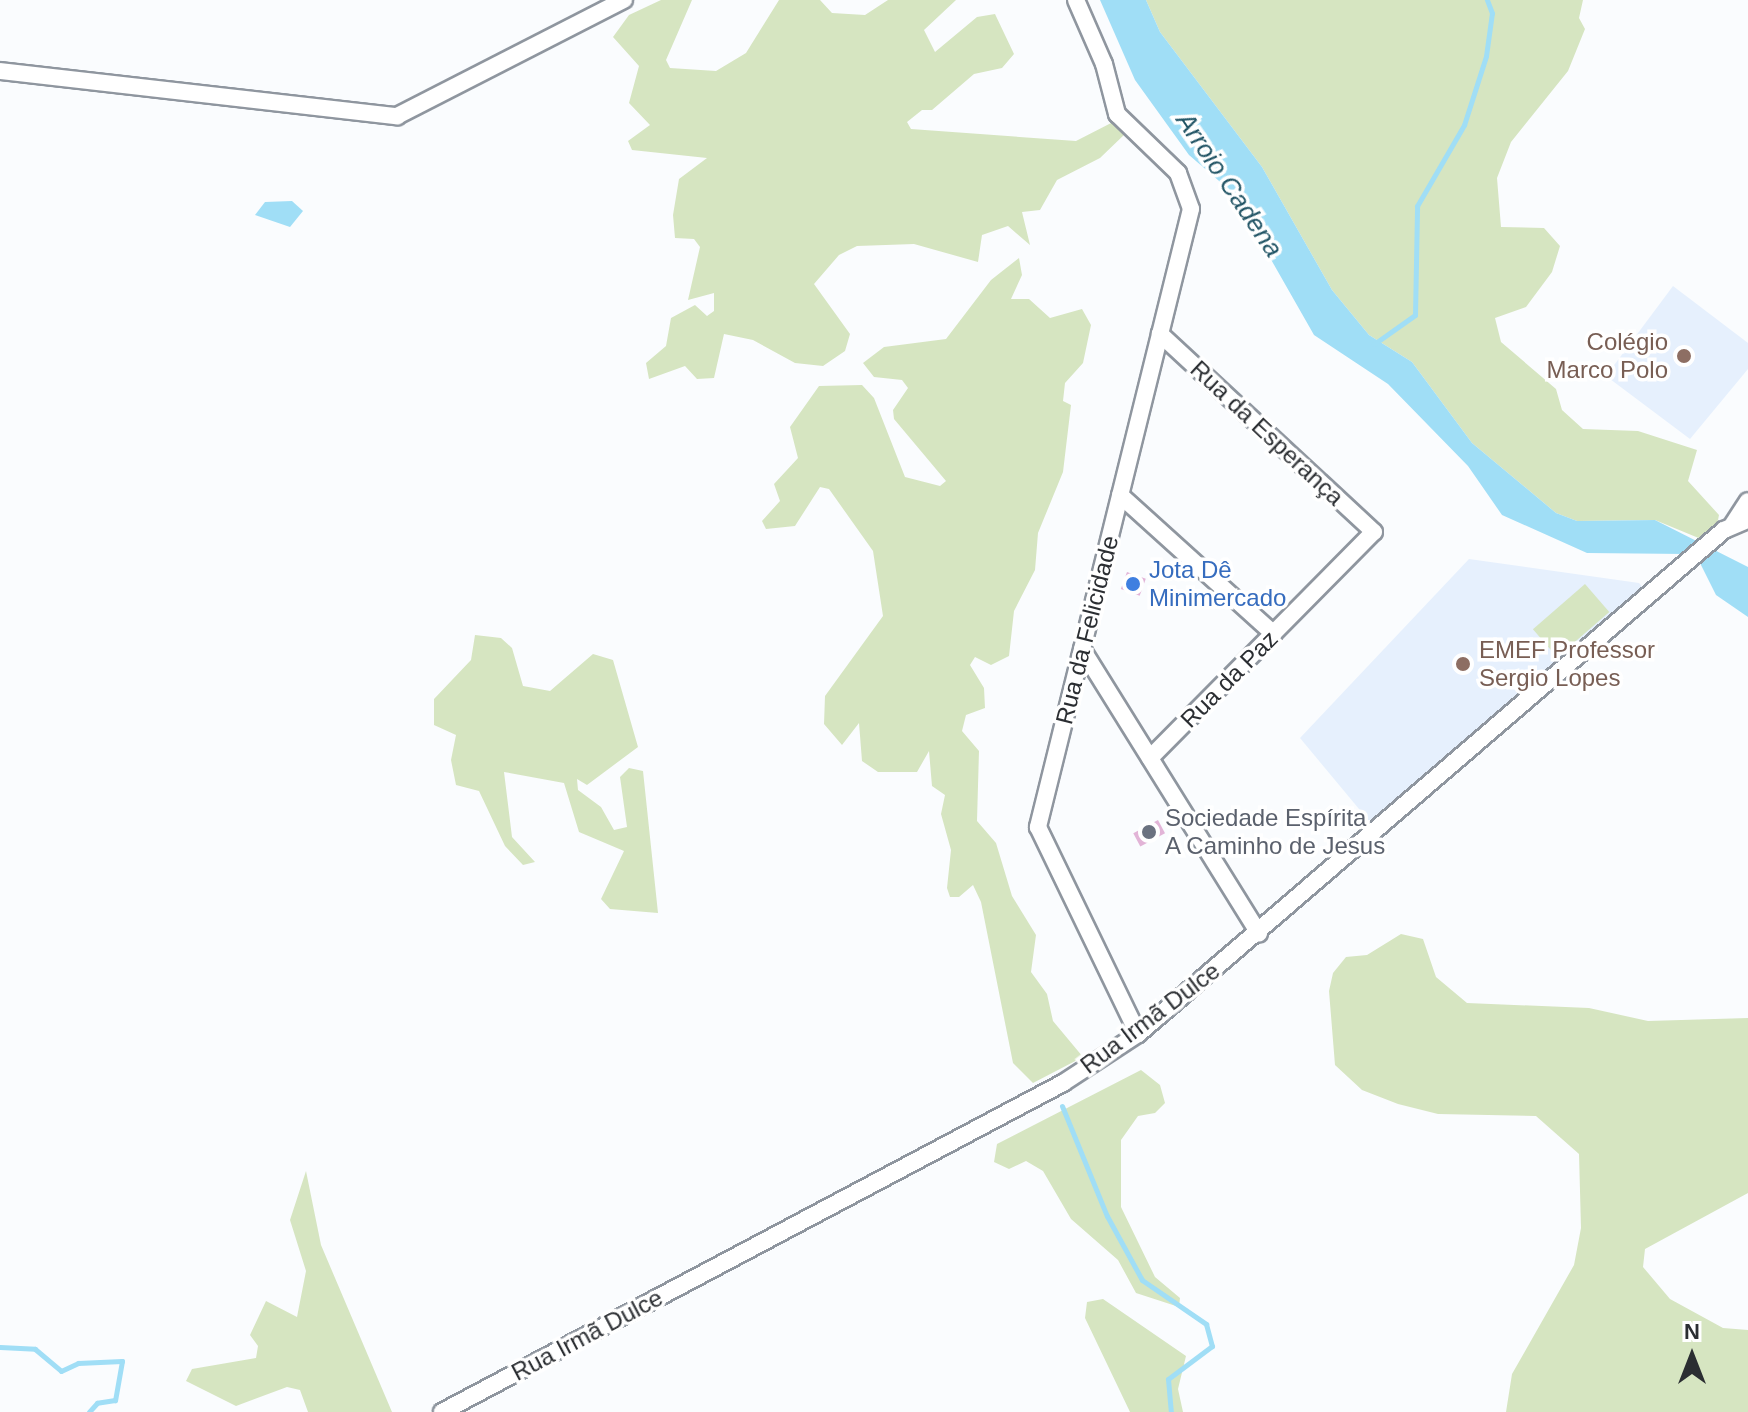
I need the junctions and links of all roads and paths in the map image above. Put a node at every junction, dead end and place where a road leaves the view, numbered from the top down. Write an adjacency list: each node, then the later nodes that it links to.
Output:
1 (624, 0): 3 (street)
2 (1076, 0): 4 (street, Rua da Felicidade)
3 (0, 71)
4 (1160, 334): 5 (street, Rua da Felicidade); 8 (street, Rua da Esperança)
5 (1120, 495): 9 (street); 10 (street, Rua da Felicidade)
6 (1748, 501): 7 (street, Rua Irmã Dulce)
7 (1735, 525): 12 (street, Rua Irmã Dulce)
8 (1374, 532): 9 (street, Rua da Paz)
9 (1274, 634): 11 (street, Rua da Paz)
10 (1082, 649): 11 (street); 13 (street, Rua da Felicidade)
11 (1150, 758): 12 (street)
12 (1259, 933): 13 (street, Rua Irmã Dulce)
13 (1138, 1034): 14 (street, Rua Irmã Dulce)
14 (442, 1412)

